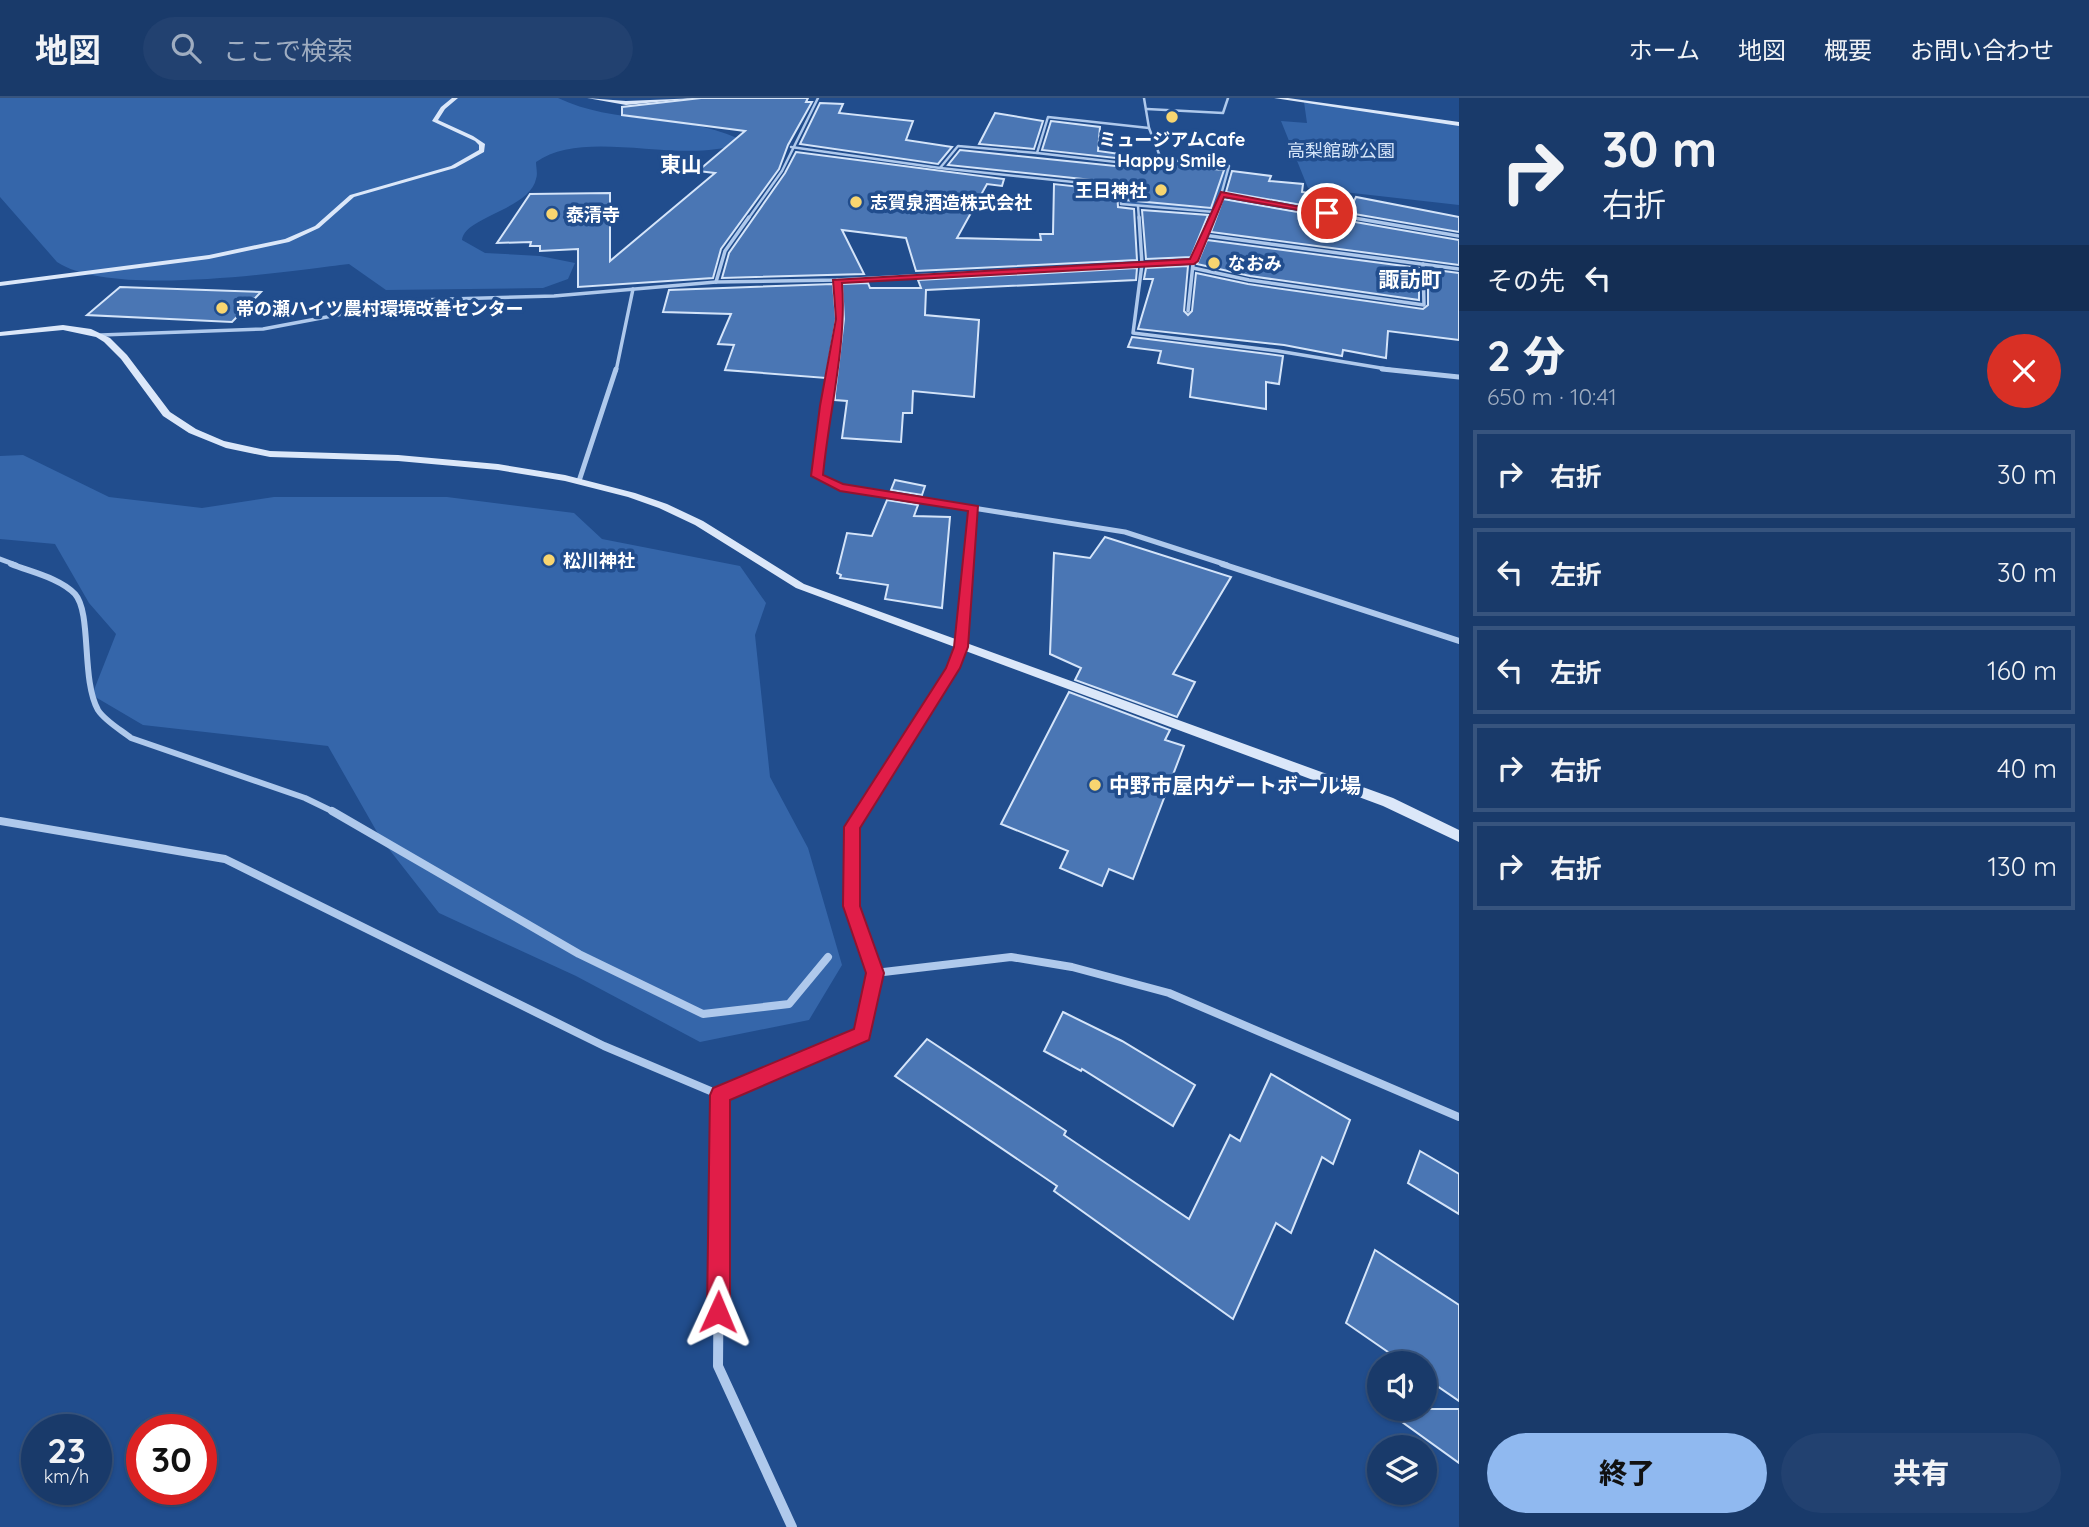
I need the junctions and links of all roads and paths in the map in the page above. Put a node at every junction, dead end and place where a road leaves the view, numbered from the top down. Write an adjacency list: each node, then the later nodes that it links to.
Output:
1 (455, 98): 27 (street)
2 (590, 98): 3 (street)
3 (695, 98)
4 (818, 98): 11 (street)
5 (1144, 98): 8 (street)
6 (1228, 98): 8 (street)
7 (1278, 98): 9 (street)
8 (1147, 109): 10 (street)
9 (1459, 124)
10 (1149, 128): 12 (street); 13 (street)
11 (791, 147): 14 (street); 26 (street)
12 (1037, 153): 13 (street); 14 (street)
13 (1161, 159): 15 (street)
14 (940, 168): 16 (street)
15 (1221, 195): 17 (street); 19 (street)
16 (1138, 206): 17 (street); 21 (street)
17 (1214, 212): 18 (street)
18 (1203, 235): 20 (street); 22 (street)
19 (1459, 236)
20 (1194, 261): 21 (street); 23 (street)
21 (1142, 264): 25 (street); 32 (street)
22 (1423, 264): 23 (street); 24 (street)
23 (1193, 268): 29 (street)
24 (1459, 269)
25 (837, 280): 26 (street); 34 (street)
26 (716, 282): 28 (street)
27 (0, 284)
28 (633, 289): 31 (street); 33 (street)
29 (1188, 312)
30 (0, 334): 31 (street)
31 (101, 335): 33 (street)
32 (1459, 377)
33 (579, 481): 37 (street)
34 (974, 508): 36 (street); 37 (street)
35 (0, 559): 40 (street)
36 (1459, 641)
37 (961, 647): 39 (street); 41 (street)
38 (0, 821): 42 (street)
39 (1459, 835)
40 (828, 957)
41 (875, 973): 42 (street); 43 (street)
42 (720, 1095): 44 (street)
43 (1459, 1117)
44 (792, 1527)

